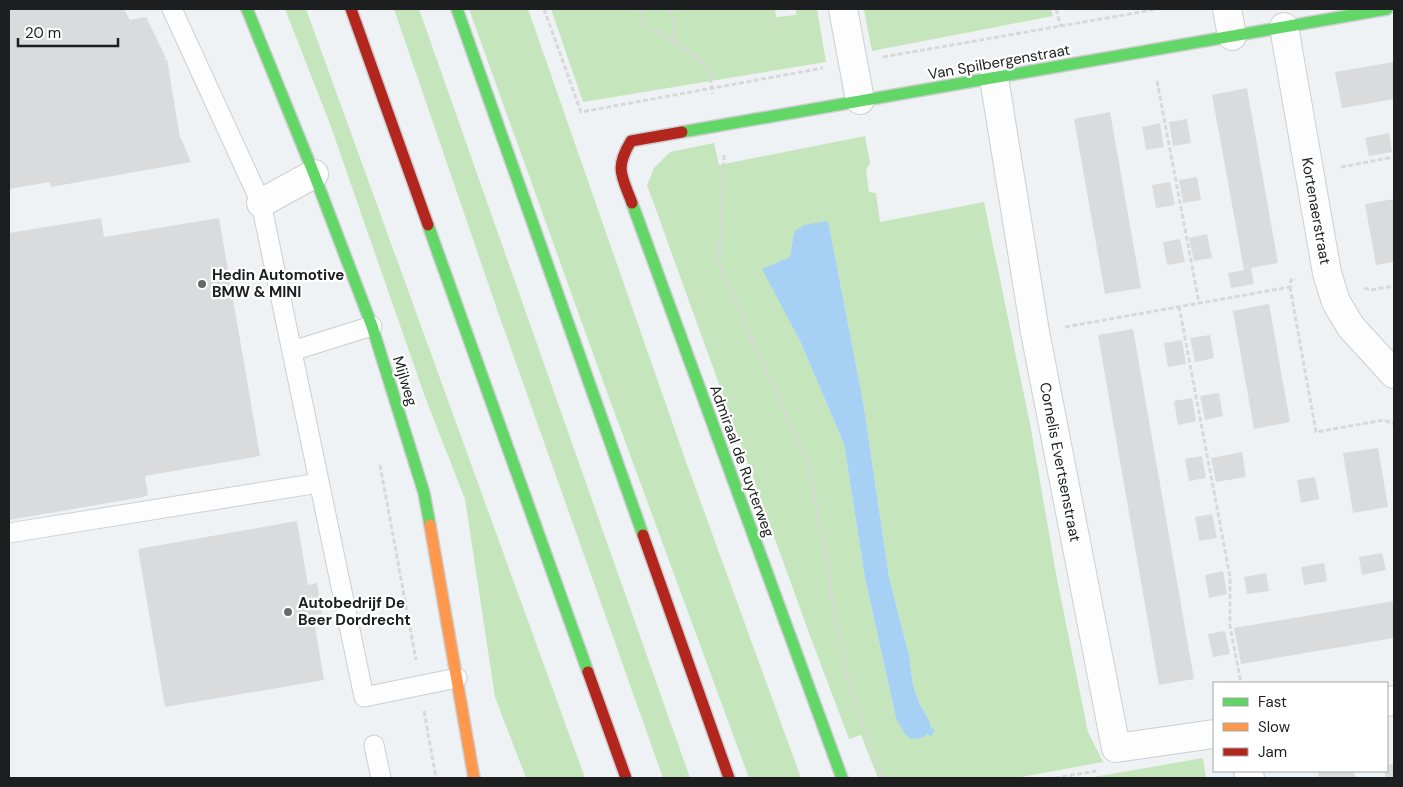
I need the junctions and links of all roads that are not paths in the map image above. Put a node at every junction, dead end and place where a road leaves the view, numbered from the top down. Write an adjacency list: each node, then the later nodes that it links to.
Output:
1 (172, 9): 14 (lane)
2 (247, 9): 13 (main road, Mijlweg)
3 (351, 9): 25 (main road)
4 (457, 9): 26 (main road)
5 (843, 9): 11 (street)
6 (1228, 9): 9 (street)
7 (1387, 9): 8 (main road, Van Spilbergenstraat)
8 (1284, 27): 9 (main road, Van Spilbergenstraat); 17 (street, Kortenaerstraat)
9 (1232, 36): 10 (main road, Van Spilbergenstraat)
10 (994, 78): 11 (main road, Van Spilbergenstraat); 21 (street, Cornelis Evertsenstraat)
11 (860, 100): 12 (main road, Van Spilbergenstraat)
12 (623, 154): 27 (main road, Admiraal de Ruyterweg)
13 (314, 174): 14 (street); 15 (main road, Mijlweg)
14 (261, 202): 16 (lane)
15 (372, 326): 16 (lane); 20 (main road, Mijlweg)
16 (292, 351): 18 (lane)
17 (1394, 374)
18 (319, 483): 19 (lane); 20 (lane)
19 (9, 532)
20 (457, 678): 24 (main road, Mijlweg)
21 (1213, 734)
22 (374, 745): 23 (lane)
23 (381, 778)
24 (474, 778)
25 (626, 778)
26 (729, 778)
27 (842, 778)

